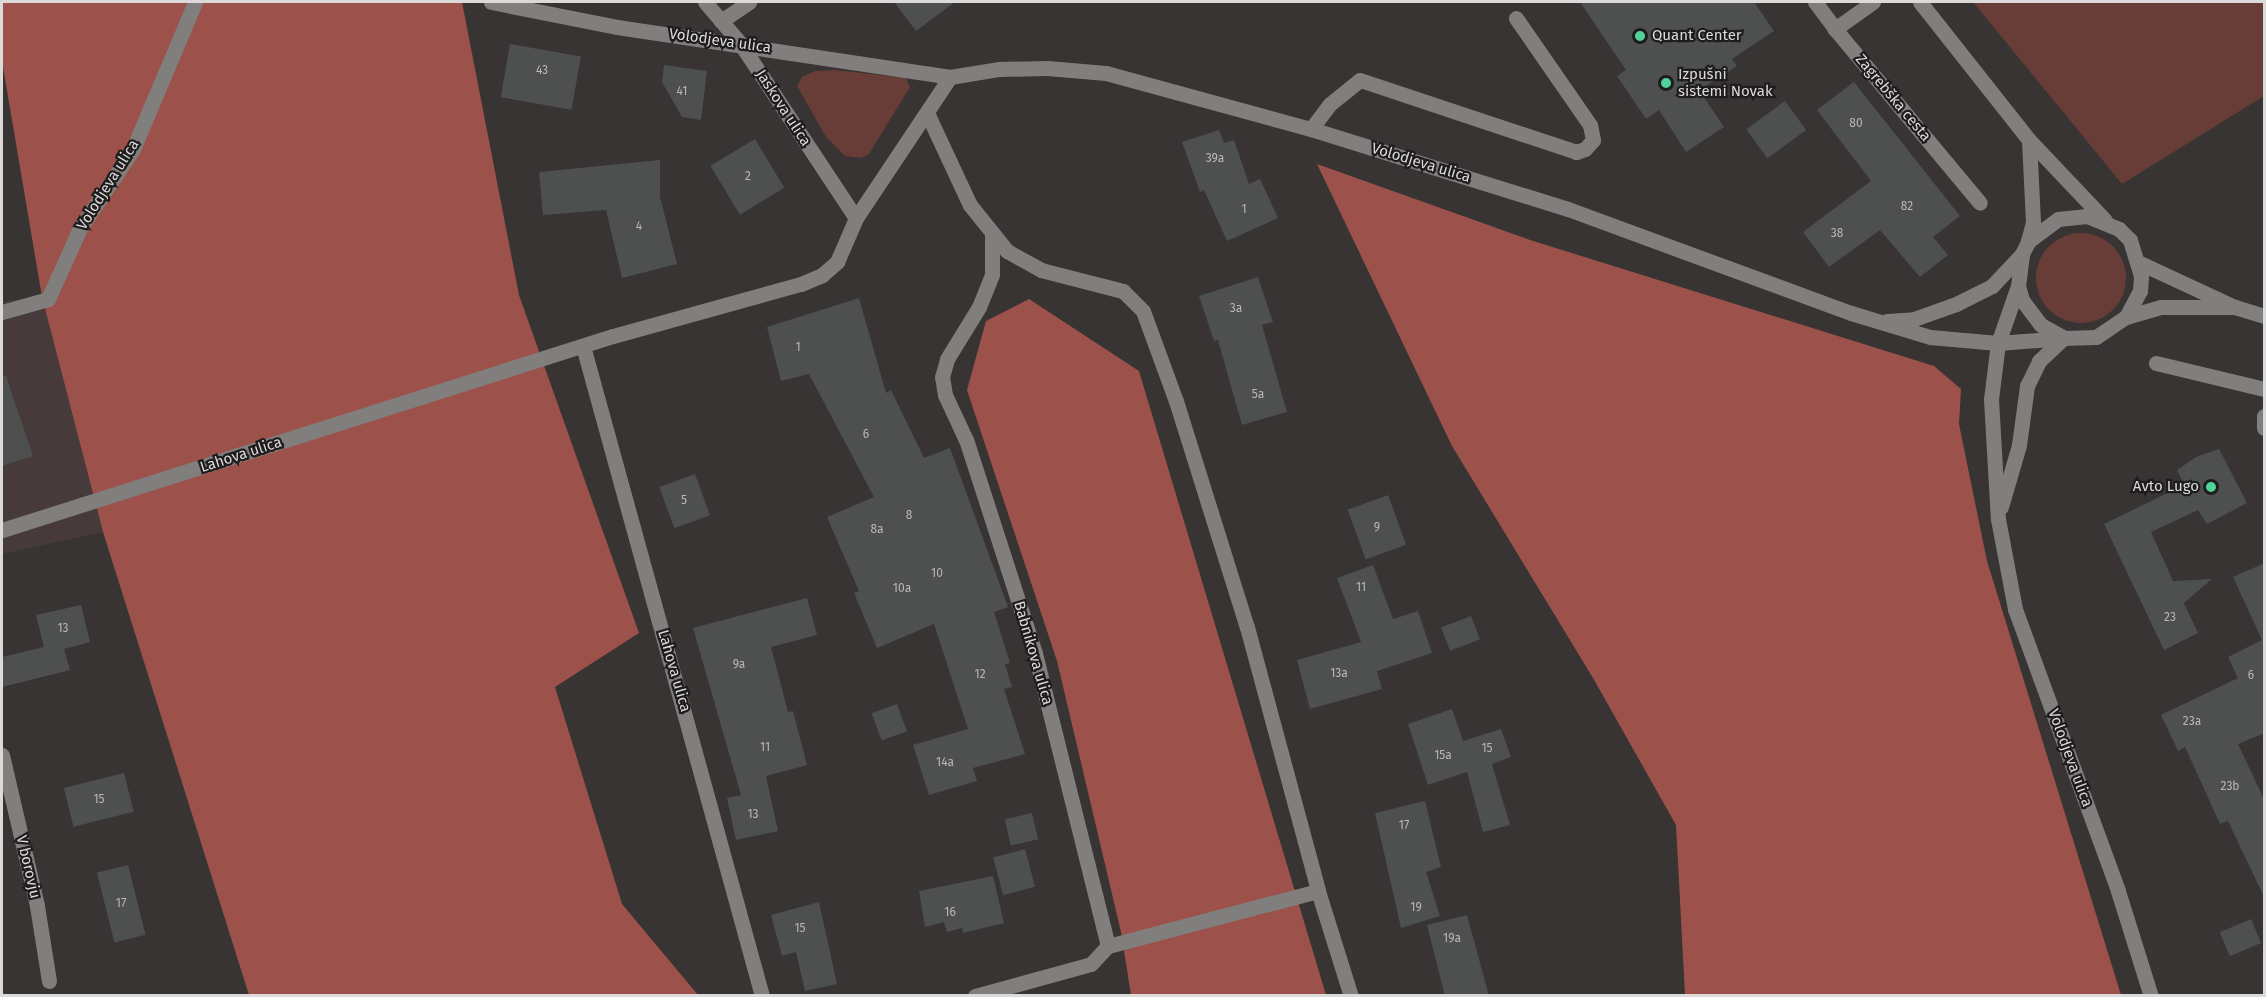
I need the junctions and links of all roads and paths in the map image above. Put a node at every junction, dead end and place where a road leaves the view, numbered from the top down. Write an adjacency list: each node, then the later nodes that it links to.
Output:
1 (195, 2): 24 (street, Volodjeva ulica)
2 (491, 2): 11 (street, Volodjeva ulica)
3 (705, 2): 9 (street, Jaskova ulica)
4 (749, 2): 9 (street)
5 (1815, 2): 10 (street, Zagrebška cesta)
6 (1873, 2): 10 (street)
7 (1920, 2): 15 (street)
8 (1516, 18): 14 (street)
9 (721, 21): 11 (street, Jaskova ulica)
10 (1835, 29): 16 (street, Zagrebška cesta)
11 (740, 43): 12 (street, Volodjeva ulica); 17 (street, Jaskova ulica)
12 (950, 77): 13 (street); 14 (street, Volodjeva ulica)
13 (928, 115): 17 (street); 19 (street)
14 (1311, 129): 27 (street, Volodjeva ulica)
15 (2029, 140): 18 (street); 20 (street)
16 (1980, 203)
17 (856, 218): 30 (street, Lahova ulica)
18 (2105, 220): 20 (street); 21 (street)
19 (992, 233): 38 (street); 39 (street, Babnikova ulica)
20 (2025, 248): 22 (street); 27 (street, Volodjeva ulica)
21 (2140, 263): 23 (street); 26 (street)
22 (2018, 286): 28 (street); 29 (street, Volodjeva ulica)
23 (2235, 307): 25 (street); 26 (street)
24 (7, 312)
25 (2265, 316)
26 (2126, 317): 28 (street)
27 (1878, 322): 29 (street, Volodjeva ulica)
28 (2064, 338): 29 (street, Volodjeva ulica); 35 (street, Volodjeva ulica)
29 (1998, 343): 35 (street, Volodjeva ulica)
30 (583, 346): 36 (street, Lahova ulica); 41 (street, Lahova ulica)
31 (2156, 363): 32 (street)
32 (2265, 388)
33 (2265, 416): 34 (street)
34 (2265, 428)
35 (1998, 519): 44 (street, Volodjeva ulica)
36 (2, 530)
37 (2, 755): 40 (street, V borovju)
38 (1318, 891): 39 (street); 43 (street)
39 (1108, 946): 42 (street)
40 (49, 981)
41 (762, 996)
42 (975, 996)
43 (1351, 996)
44 (2151, 996)

